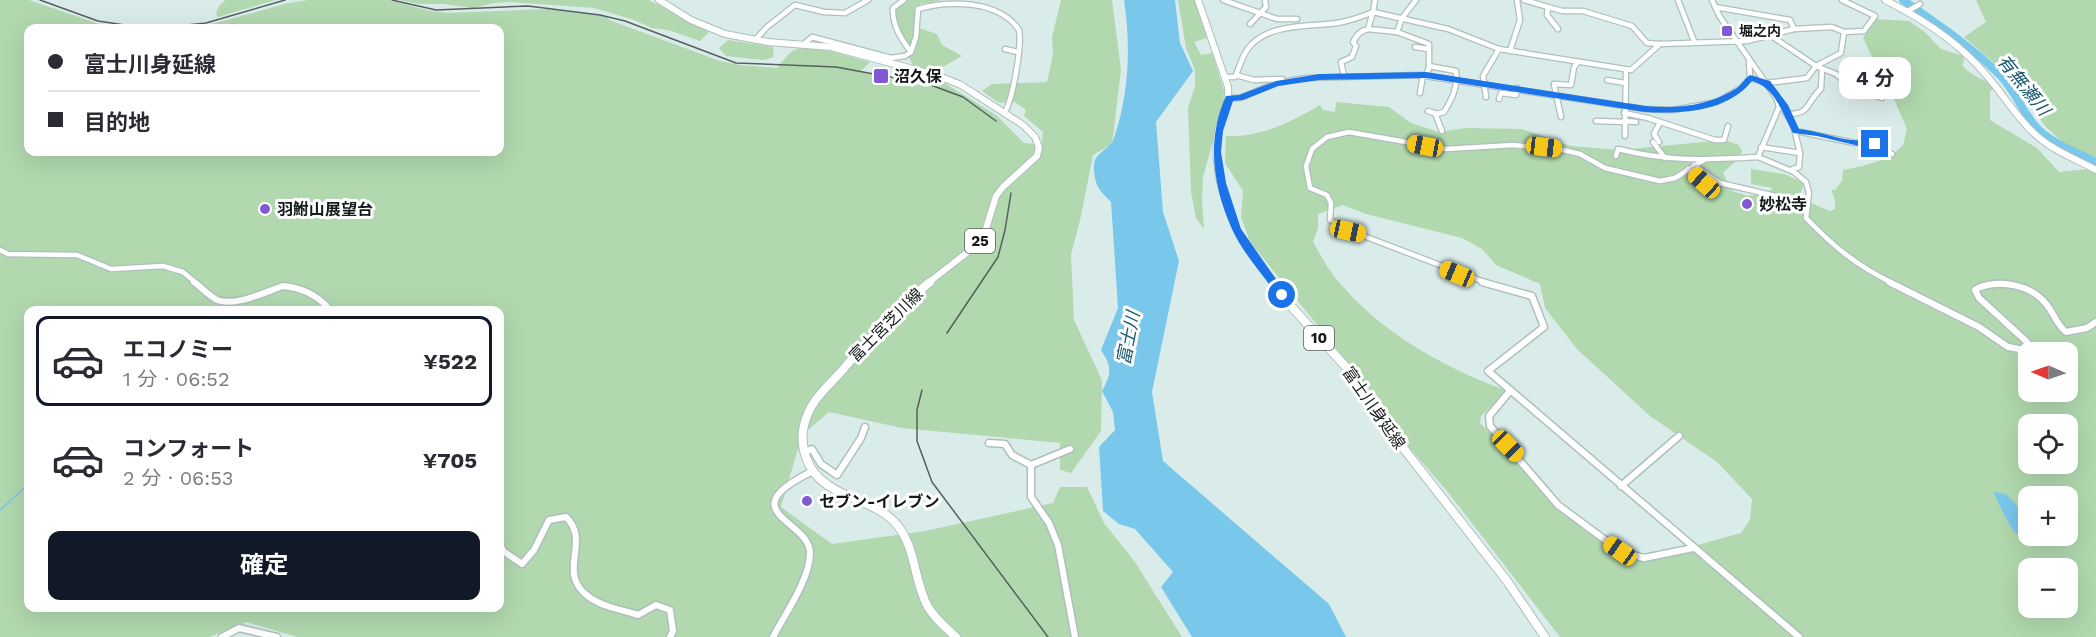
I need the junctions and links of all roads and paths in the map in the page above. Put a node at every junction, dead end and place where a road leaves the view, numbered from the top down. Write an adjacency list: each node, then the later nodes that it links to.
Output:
1 (659, 0): 35 (main road, 富士宮芝川線 / 25)
2 (868, 0): 35 (street)
3 (904, 0): 47 (street)
4 (987, 0): 18 (street)
5 (1198, 0): 58 (main road, 富士川身延線 / 10)
6 (1222, 0): 23 (street)
7 (1265, 0): 23 (street)
8 (1375, 0): 22 (street)
9 (1416, 0): 24 (street)
10 (1517, 0): 46 (street)
11 (1524, 0): 19 (street)
12 (1678, 0): 37 (street)
13 (1713, 0): 20 (street)
14 (1842, 0): 16 (street)
15 (1885, 0): 21 (main road)
16 (1853, 2): 33 (street)
17 (1920, 4): 21 (street)
18 (985, 7): 47 (street); 48 (street)
19 (1548, 7): 31 (street); 40 (street)
20 (1715, 7): 29 (street); 38 (street)
21 (1909, 10): 104 (main road)
22 (1373, 12): 24 (street); 28 (street); 30 (street)
23 (1263, 13): 26 (street); 27 (street)
24 (1402, 18): 32 (street); 36 (street)
25 (1297, 19): 26 (street)
26 (1285, 20): 28 (street)
27 (1250, 24)
28 (1284, 28): 55 (street)
29 (1794, 28): 33 (street); 34 (street)
30 (1368, 29): 32 (street); 57 (street)
31 (1558, 29)
32 (1397, 32): 43 (street)
33 (1844, 32): 52 (street)
34 (1770, 35): 38 (street); 52 (street)
35 (755, 40): 39 (main road, 富士宮芝川線 / 25)
36 (1478, 41): 44 (street); 45 (street)
37 (1694, 41): 38 (street); 40 (street)
38 (1737, 41): 49 (street)
39 (804, 44): 47 (street); 78 (main road, 富士宮芝川線 / 25)
40 (1660, 44): 54 (street)
41 (1414, 47): 43 (street)
42 (1005, 49): 48 (street)
43 (1428, 49): 51 (street)
44 (1498, 49): 46 (street); 65 (street)
45 (1475, 50)
46 (1510, 51): 50 (street)
47 (911, 52)
48 (1018, 52): 78 (street)
49 (1748, 56): 59 (street); 64 (street)
50 (1578, 62): 54 (street); 68 (street)
51 (1429, 66): 56 (street); 61 (street)
52 (1816, 66): 53 (street); 64 (street)
53 (1822, 69): 71 (street); 81 (street)
54 (1626, 70): 63 (street)
55 (1236, 75): 58 (street); 60 (street)
56 (1425, 75): 57 (street); 61 (street); 67 (street)
57 (1344, 76): 60 (street)
58 (1225, 77): 70 (main road, 富士川身延線 / 10)
59 (1750, 78): 64 (street); 75 (street)
60 (1294, 80): 70 (street)
61 (1458, 80): 65 (street); 79 (street)
62 (1607, 80): 63 (street)
63 (1625, 83): 75 (street)
64 (1767, 83): 73 (street)
65 (1484, 84): 66 (street); 69 (street)
66 (1516, 88): 68 (street); 72 (street)
67 (1420, 93)
68 (1558, 95): 74 (street); 82 (street)
69 (1486, 97)
70 (1229, 98): 127 (main road, 富士川身延線 / 10)
71 (1882, 98)
72 (1499, 99)
73 (1777, 99): 81 (street); 93 (street)
74 (1599, 102): 75 (street); 76 (street)
75 (1624, 106): 80 (street)
76 (1602, 108)
77 (1428, 111): 79 (street)
78 (1005, 112): 115 (main road, 富士宮芝川線 / 25)
79 (1436, 113): 90 (street)
80 (1624, 113): 85 (street); 87 (street)
81 (1787, 114): 91 (street)
82 (1561, 117)
83 (1596, 121): 84 (street)
84 (1610, 121): 85 (street); 89 (street)
85 (1624, 121): 86 (street); 92 (street)
86 (1636, 122)
87 (1660, 122): 88 (street); 98 (street)
88 (1728, 126)
89 (1607, 130)
90 (1442, 131)
91 (1796, 131): 94 (street); 95 (street)
92 (1625, 136)
93 (1761, 147): 94 (street); 97 (street)
94 (1800, 153): 102 (street)
95 (1892, 154)
96 (1616, 156): 98 (street)
97 (1758, 157): 99 (street); 102 (street)
98 (1663, 158): 99 (street); 101 (street)
99 (1704, 160): 100 (street)
100 (1694, 165): 103 (street); 105 (street)
101 (1663, 166)
102 (1785, 168): 109 (street)
103 (1688, 169): 105 (street); 110 (street)
104 (2096, 170)
105 (1720, 183): 106 (street)
106 (1797, 201)
107 (0, 250): 108 (street)
108 (327, 306)
109 (2096, 321)
110 (1510, 391): 118 (street); 119 (street)
111 (865, 427): 115 (street)
112 (1679, 436): 118 (street)
113 (989, 443): 116 (street)
114 (1070, 449): 116 (street)
115 (804, 452): 117 (main road, 富士宮芝川線 / 25)
116 (1031, 465): 126 (street)
117 (813, 471): 124 (street); 125 (main road, 富士宮芝川線 / 25)
118 (1622, 486): 119 (street)
119 (1693, 548): 128 (street)
120 (504, 552): 123 (street)
121 (222, 637): 122 (street)
122 (277, 637)
123 (670, 637)
124 (773, 637)
125 (956, 637)
126 (1075, 637)
127 (1545, 637)
128 (1799, 637)

